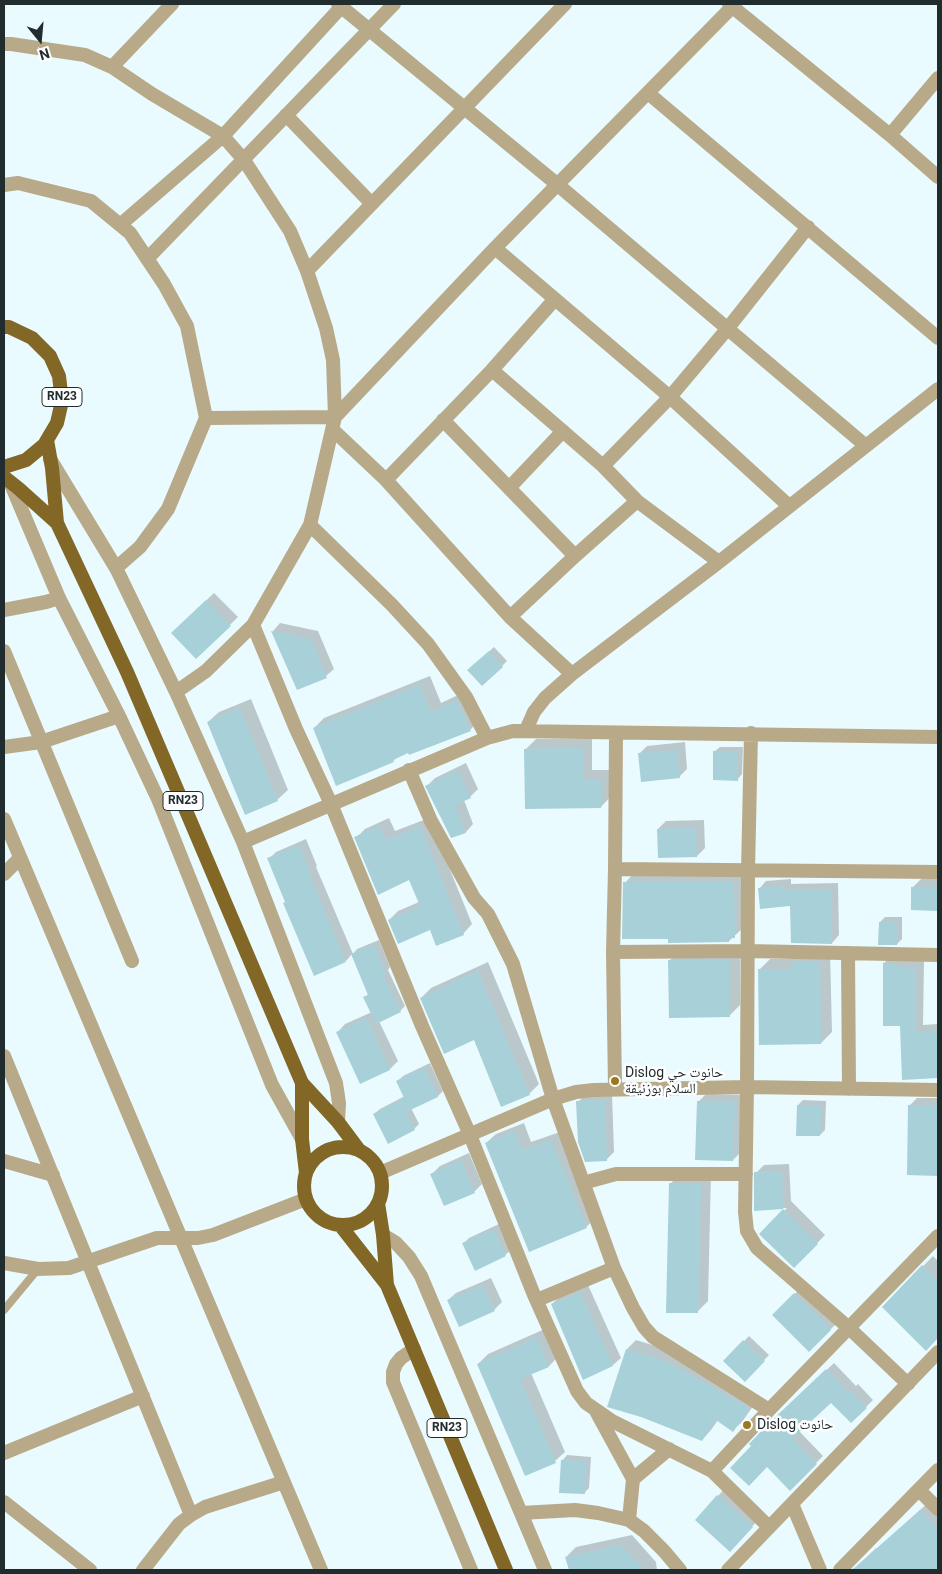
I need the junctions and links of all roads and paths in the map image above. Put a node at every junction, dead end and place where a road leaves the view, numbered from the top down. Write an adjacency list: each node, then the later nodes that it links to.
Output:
1 (172, 4): 8 (street)
2 (394, 4): 6 (street)
3 (565, 4): 11 (street)
4 (341, 5): 6 (street); 14 (street)
5 (732, 5): 10 (street); 13 (street)
6 (369, 30): 11 (street); 12 (street)
7 (4, 44): 8 (street)
8 (112, 67): 14 (street)
9 (938, 78): 13 (street)
10 (648, 93): 18 (street); 21 (street)
11 (464, 108): 18 (street); 19 (street)
12 (286, 115): 15 (street); 19 (street)
13 (890, 135): 16 (street)
14 (222, 136): 15 (street); 20 (street)
15 (244, 160): 23 (street); 24 (street)
16 (938, 177)
17 (4, 184): 20 (street)
18 (558, 185): 22 (street); 27 (street)
19 (371, 203): 24 (street)
20 (120, 225): 23 (street)
21 (808, 226): 27 (street); 28 (street)
22 (495, 248): 25 (street); 34 (street)
23 (147, 259): 32 (street)
24 (307, 271): 34 (street)
25 (555, 299): 29 (street); 31 (street)
26 (4, 327): 36 (main road, RN23)
27 (728, 328): 31 (street); 37 (street)
28 (938, 338)
29 (492, 370): 33 (street); 35 (street)
30 (938, 389): 37 (street)
31 (670, 397): 39 (street); 45 (street)
32 (206, 418): 34 (street); 50 (street)
33 (443, 420): 42 (street); 43 (street)
34 (334, 423): 42 (street); 47 (street)
35 (563, 432): 39 (street); 43 (street)
36 (47, 440): 38 (main road, RN23); 40 (main road, RN23)
37 (866, 446): 45 (street)
38 (50, 459): 46 (main road, RN23); 50 (street)
39 (603, 466): 44 (street)
40 (4, 467)
41 (7, 480): 46 (main road, RN23); 51 (street)
42 (386, 480): 53 (street)
43 (509, 488): 48 (street)
44 (637, 500): 48 (street); 49 (street)
45 (789, 506): 49 (street)
46 (57, 523): 81 (main road, RN23)
47 (310, 525): 54 (street); 63 (street)
48 (575, 556): 53 (street)
49 (719, 562): 56 (street)
50 (116, 568): 57 (street)
51 (59, 598): 52 (street); 58 (street)
52 (4, 610)
53 (510, 617): 56 (street)
54 (252, 624): 57 (street); 67 (street)
55 (4, 651): 64 (street)
56 (572, 674): 59 (street)
57 (176, 692): 69 (street)
58 (119, 716): 64 (street); 89 (street)
59 (526, 730): 60 (street); 63 (street)
60 (616, 733): 61 (street); 71 (street)
61 (751, 733): 62 (street); 72 (street)
62 (938, 737)
63 (486, 738): 66 (street)
64 (40, 742): 65 (street); 79 (street)
65 (4, 747)
66 (409, 770): 67 (street); 86 (street)
67 (331, 804): 69 (street); 88 (street)
68 (4, 819): 70 (street)
69 (243, 842): 87 (street)
70 (20, 858): 74 (street); 102 (street)
71 (615, 869): 72 (street); 76 (street)
72 (748, 871): 73 (street); 75 (street)
73 (938, 872)
74 (4, 874)
75 (748, 951): 76 (street); 77 (street); 83 (street)
76 (612, 952): 82 (street)
77 (848, 953): 78 (street); 84 (street)
78 (938, 955)
79 (132, 961)
80 (4, 1056): 95 (street)
81 (302, 1083): 87 (main road, RN23); 89 (main road, RN23)
82 (614, 1088): 83 (street); 86 (street)
83 (747, 1088): 84 (street); 94 (street)
84 (849, 1089): 85 (street)
85 (938, 1090)
86 (553, 1099): 88 (street); 96 (street)
87 (338, 1122): 90 (main road, RN23)
88 (470, 1135): 93 (street); 108 (street)
89 (302, 1139): 92 (main road, RN23)
90 (359, 1150): 92 (main road); 93 (main road, RN23)
91 (4, 1161): 95 (street)
92 (306, 1173): 97 (main road, RN23)
93 (380, 1173): 98 (main road, RN23)
94 (746, 1174): 96 (street); 110 (street)
95 (53, 1175): 103 (street)
96 (583, 1183): 105 (street)
97 (306, 1199): 99 (main road, RN23); 102 (street)
98 (378, 1203): 99 (main road); 100 (main road, RN23)
99 (340, 1225): 107 (main road, RN23)
100 (384, 1234): 107 (main road, RN23); 127 (street)
101 (938, 1236): 110 (street)
102 (182, 1238): 103 (street); 122 (street)
103 (88, 1262): 106 (street); 114 (street)
104 (4, 1263): 106 (street)
105 (614, 1268): 108 (street); 115 (street)
106 (38, 1269): 109 (lane)
107 (387, 1285): 111 (main road, RN23)
108 (537, 1300): 116 (street)
109 (4, 1310)
110 (849, 1328): 113 (street); 115 (street)
111 (414, 1349): 134 (street); 135 (main road, RN23)
112 (938, 1352): 113 (street)
113 (908, 1384): 125 (street)
114 (143, 1396): 118 (street); 128 (street)
115 (769, 1410): 120 (street)
116 (597, 1412): 117 (street); 121 (street)
117 (669, 1449): 120 (street); 121 (street)
118 (4, 1453)
119 (938, 1470): 123 (street)
120 (712, 1471): 130 (street)
121 (634, 1479): 129 (street)
122 (284, 1482): 128 (street); 133 (street)
123 (919, 1490): 126 (street); 140 (street)
124 (4, 1502): 131 (street)
125 (792, 1504): 130 (street); 139 (street)
126 (938, 1510)
127 (521, 1513): 129 (street); 136 (street)
128 (190, 1515): 132 (street)
129 (629, 1520): 137 (street)
130 (770, 1526): 138 (street)
131 (90, 1570)
132 (143, 1570)
133 (321, 1570)
134 (471, 1570)
135 (506, 1570)
136 (545, 1570)
137 (680, 1570)
138 (728, 1570)
139 (820, 1570)
140 (840, 1570)

